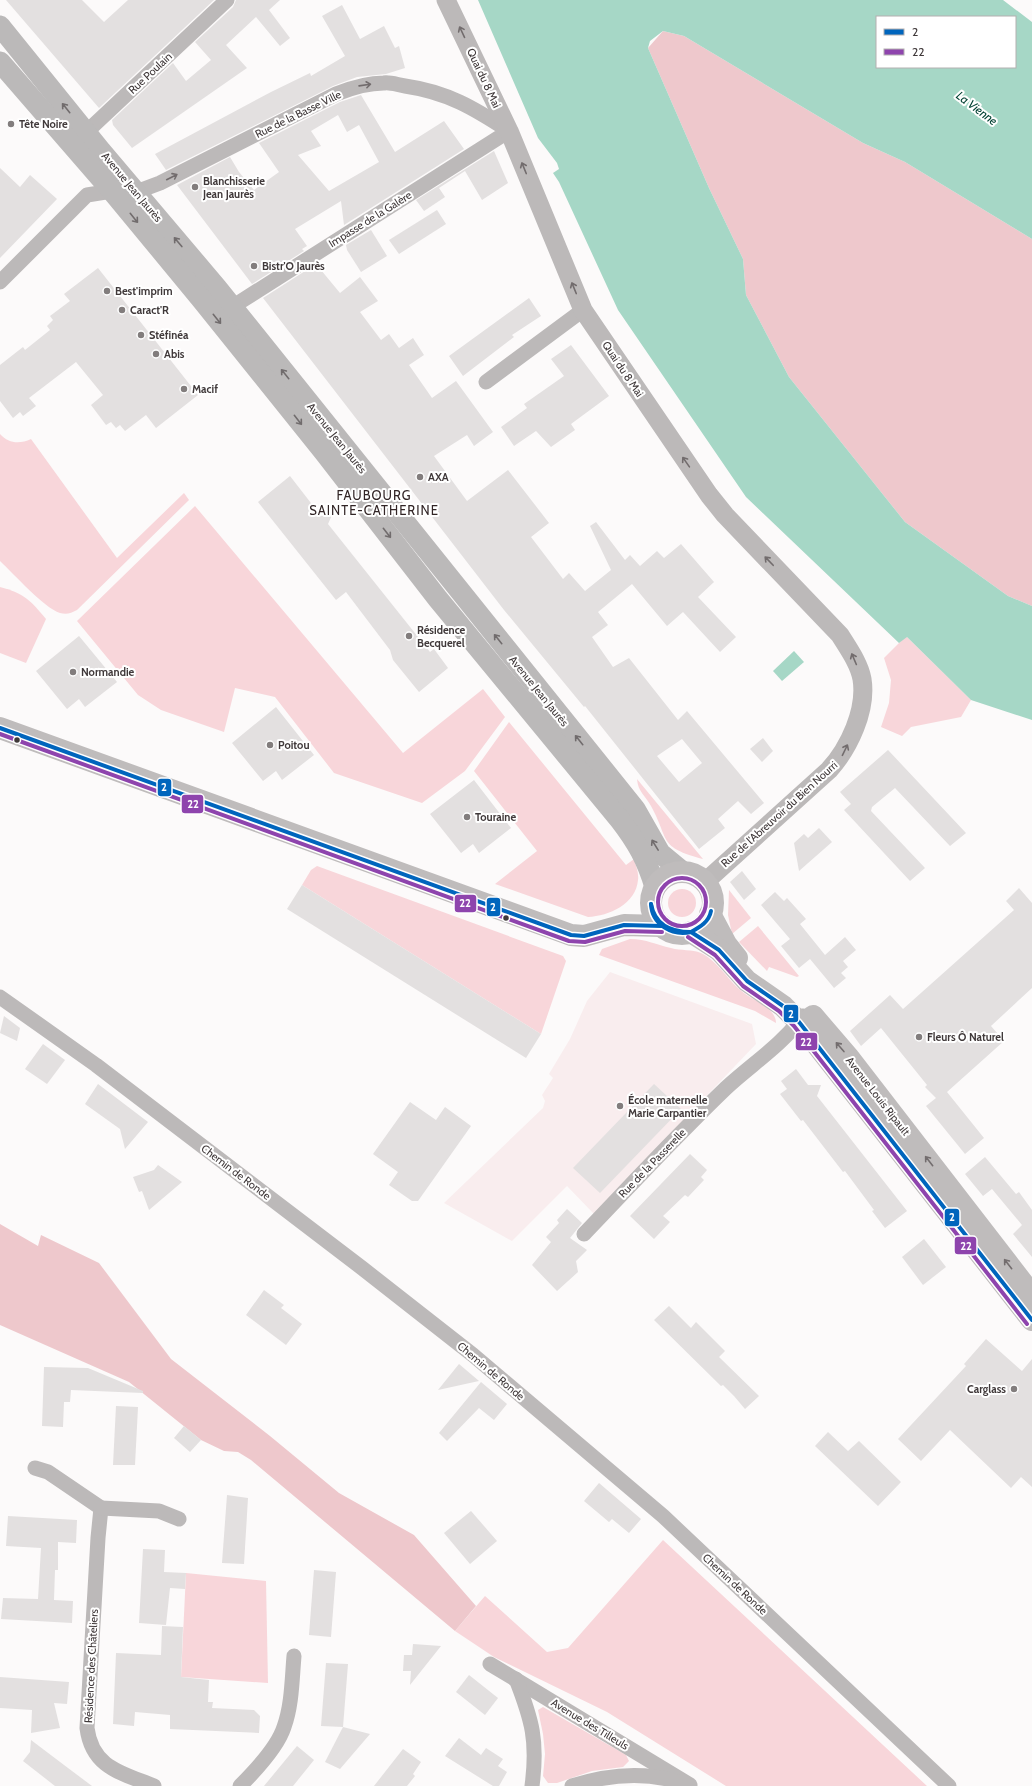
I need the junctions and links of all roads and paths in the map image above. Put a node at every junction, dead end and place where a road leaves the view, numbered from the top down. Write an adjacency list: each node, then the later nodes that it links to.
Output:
1 (227, 0): 6 (street, Rue Poulain)
2 (446, 0): 5 (street, Quai du 8 Mai, one-way to 2)
3 (0, 26): 6 (main road, Avenue Jean Jaurès, one-way to 3)
4 (0, 62): 6 (main road, Avenue Jean Jaurès)
5 (509, 130): 8 (street, Rue de la Basse Ville, one-way to 5); 10 (street, Impasse de la Galère); 11 (street, Quai du 8 Mai, one-way to 5)
6 (80, 139): 7 (main road, Avenue Jean Jaurès); 8 (main road, Avenue Jean Jaurès)
7 (112, 191): 8 (street); 9 (street); 17 (main road, Avenue Jean Jaurès, one-way to 17)
8 (136, 192): 10 (main road, Avenue Jean Jaurès, one-way to 8)
9 (0, 282)
10 (232, 307): 15 (main road, Avenue Jean Jaurès, one-way to 10)
11 (583, 310): 12 (street); 13 (street, Quai du 8 Mai, one-way to 11)
12 (486, 382)
13 (862, 696): 16 (street, Rue de l'Abreuvoir du Bien Nourri, one-way to 13)
14 (0, 728): 20 (main road)
15 (683, 872): 16 (main road); 17 (main road)
16 (705, 882): 18 (main road)
17 (653, 893): 19 (main road); 20 (main road)
18 (710, 914): 21 (main road); 23 (main road, Avenue Louis Ripault)
19 (662, 926): 20 (main road); 21 (main road)
20 (610, 929)
21 (691, 932): 23 (main road, Avenue Louis Ripault)
22 (0, 997): 38 (street, Chemin de Ronde)
23 (803, 1016): 24 (street, Rue de la Passerelle); 25 (main road, Avenue Louis Ripault, one-way to 23); 26 (main road, Avenue Louis Ripault)
24 (584, 1234)
25 (1029, 1284)
26 (1032, 1320)
27 (35, 1468): 28 (street)
28 (101, 1508): 29 (street); 34 (street, Résidence des Châteliers)
29 (179, 1519)
30 (294, 1656): 35 (street)
31 (490, 1664): 32 (street, Avenue des Tilleuls)
32 (516, 1679): 33 (street, Avenue des Tilleuls); 36 (street)
33 (691, 1785): 37 (street)
34 (154, 1786)
35 (240, 1786)
36 (532, 1786)
37 (572, 1786)
38 (949, 1786)

